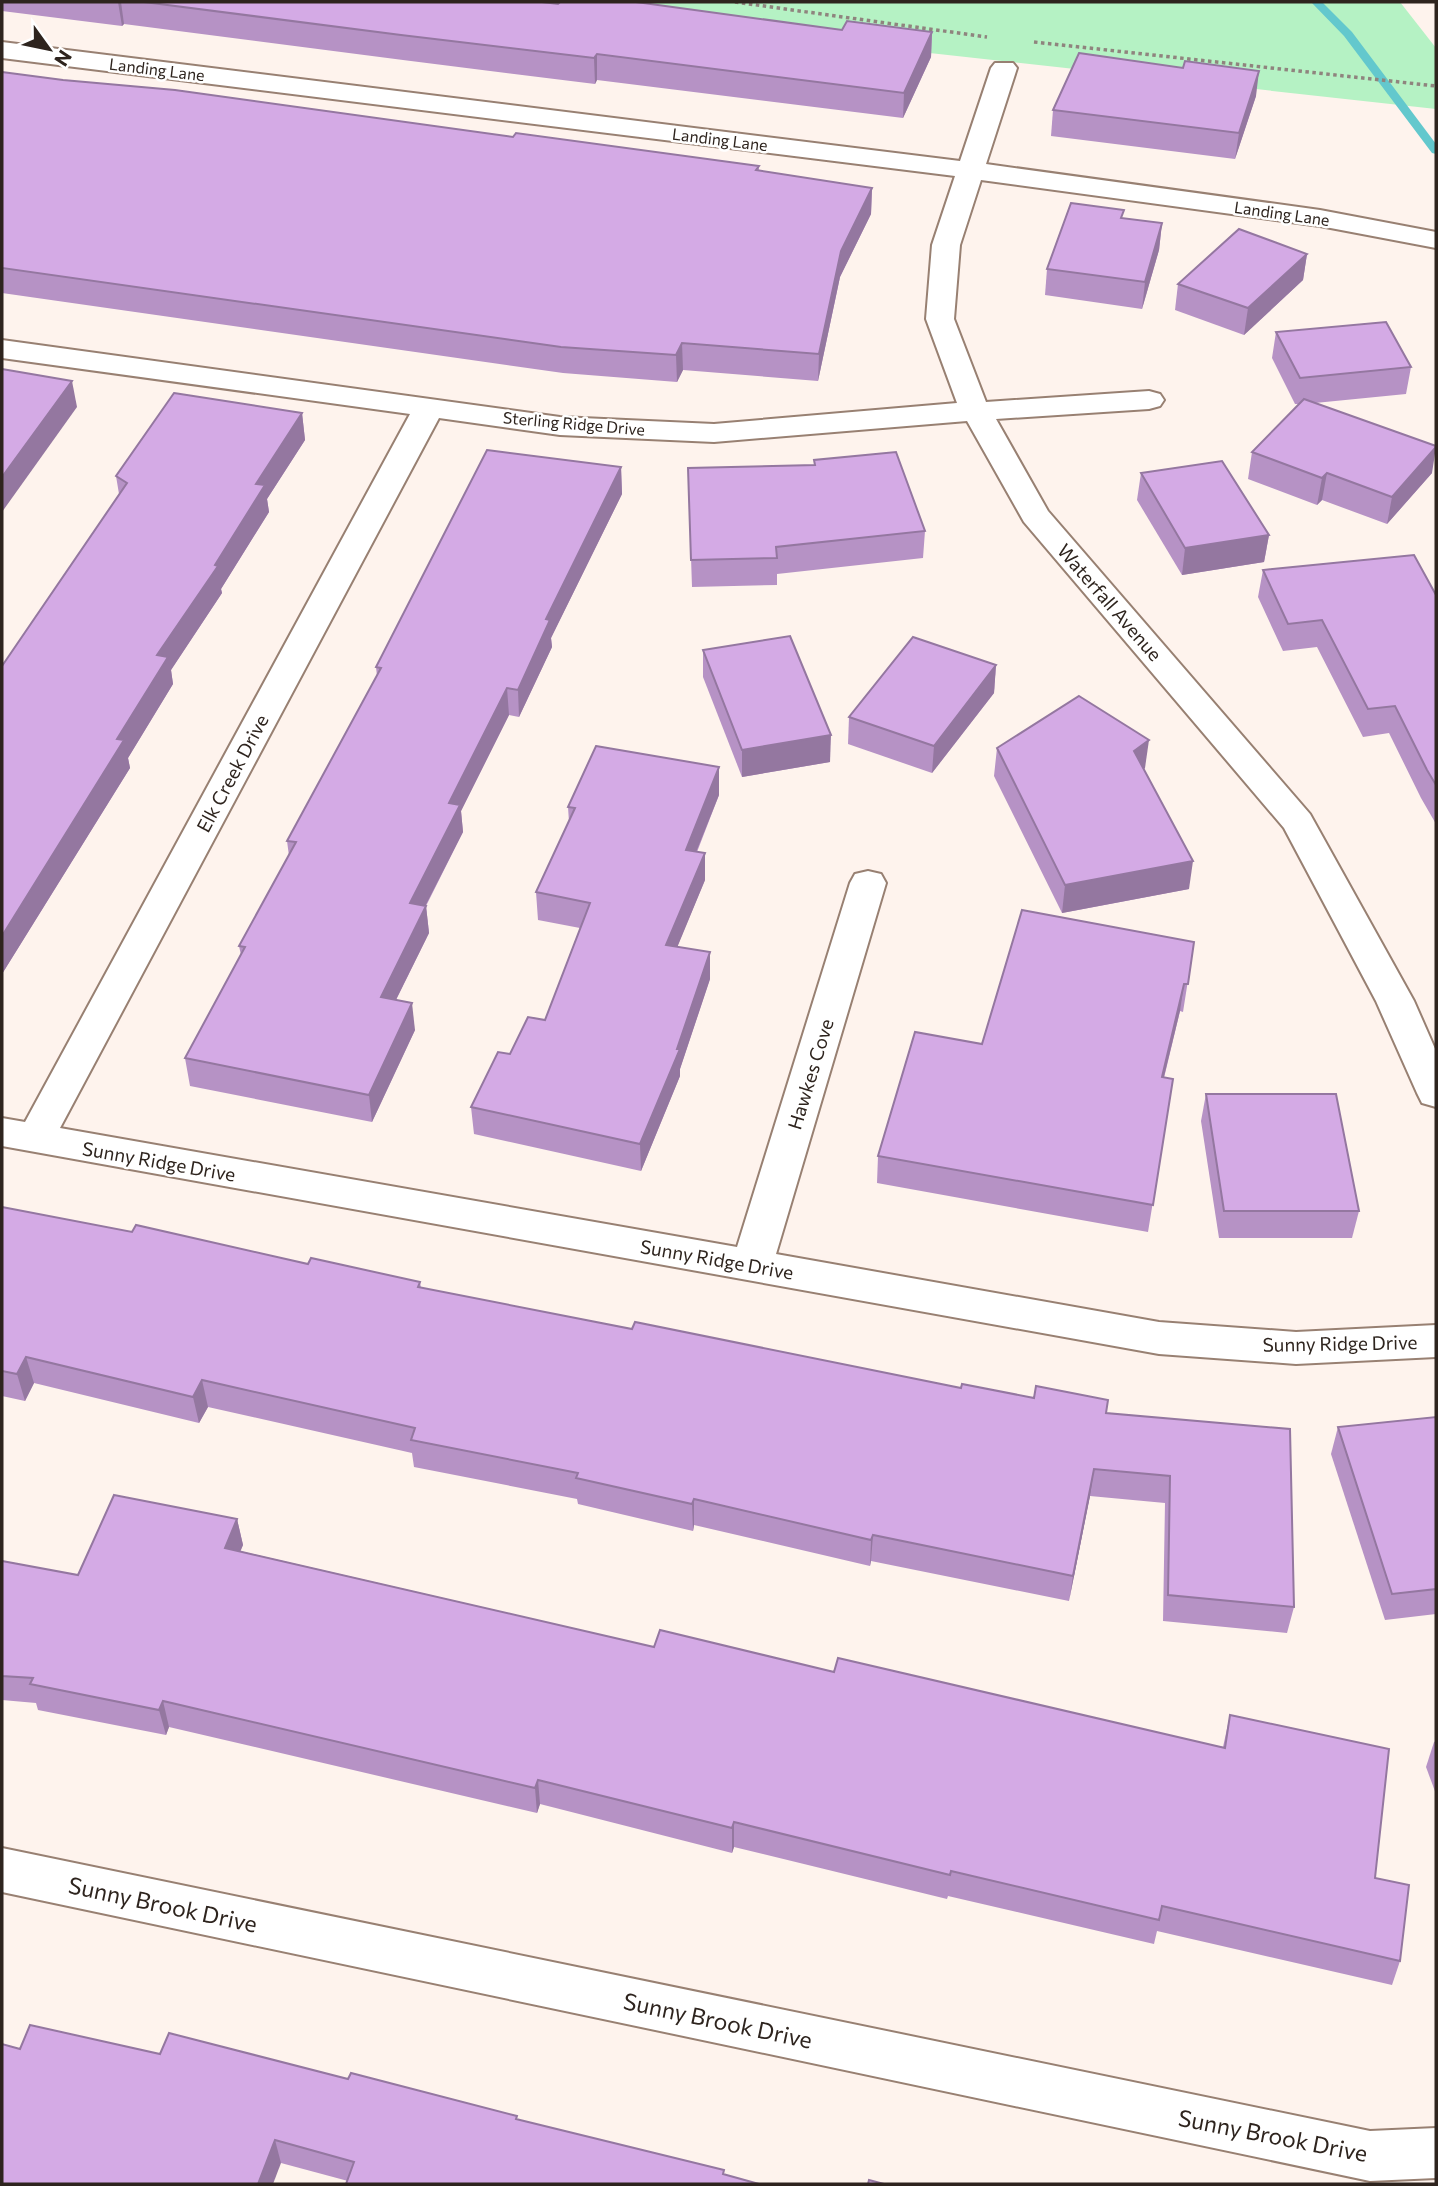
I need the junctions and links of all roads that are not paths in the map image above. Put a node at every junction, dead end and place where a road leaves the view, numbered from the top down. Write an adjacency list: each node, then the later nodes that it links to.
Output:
1 (2, 50): 3 (street, Landing Lane)
2 (1000, 53): 3 (street, Waterfall Avenue)
3 (970, 170): 4 (street, Landing Lane); 8 (street, Waterfall Avenue)
4 (1436, 240)
5 (2, 349): 7 (street, Sterling Ridge Drive)
6 (1149, 400): 8 (street, Sterling Ridge Drive)
7 (429, 408): 8 (street, Sterling Ridge Drive); 11 (street, Elk Creek Drive)
8 (976, 410): 10 (street, Waterfall Avenue)
9 (868, 883): 12 (street, Hawkes Cove)
10 (1436, 1093)
11 (18, 1135): 12 (street, Sunny Ridge Drive)
12 (752, 1266): 13 (street, Sunny Ridge Drive)
13 (1436, 1341)
14 (2, 1870): 15 (street, Sunny Brook Drive)
15 (1436, 2153)

